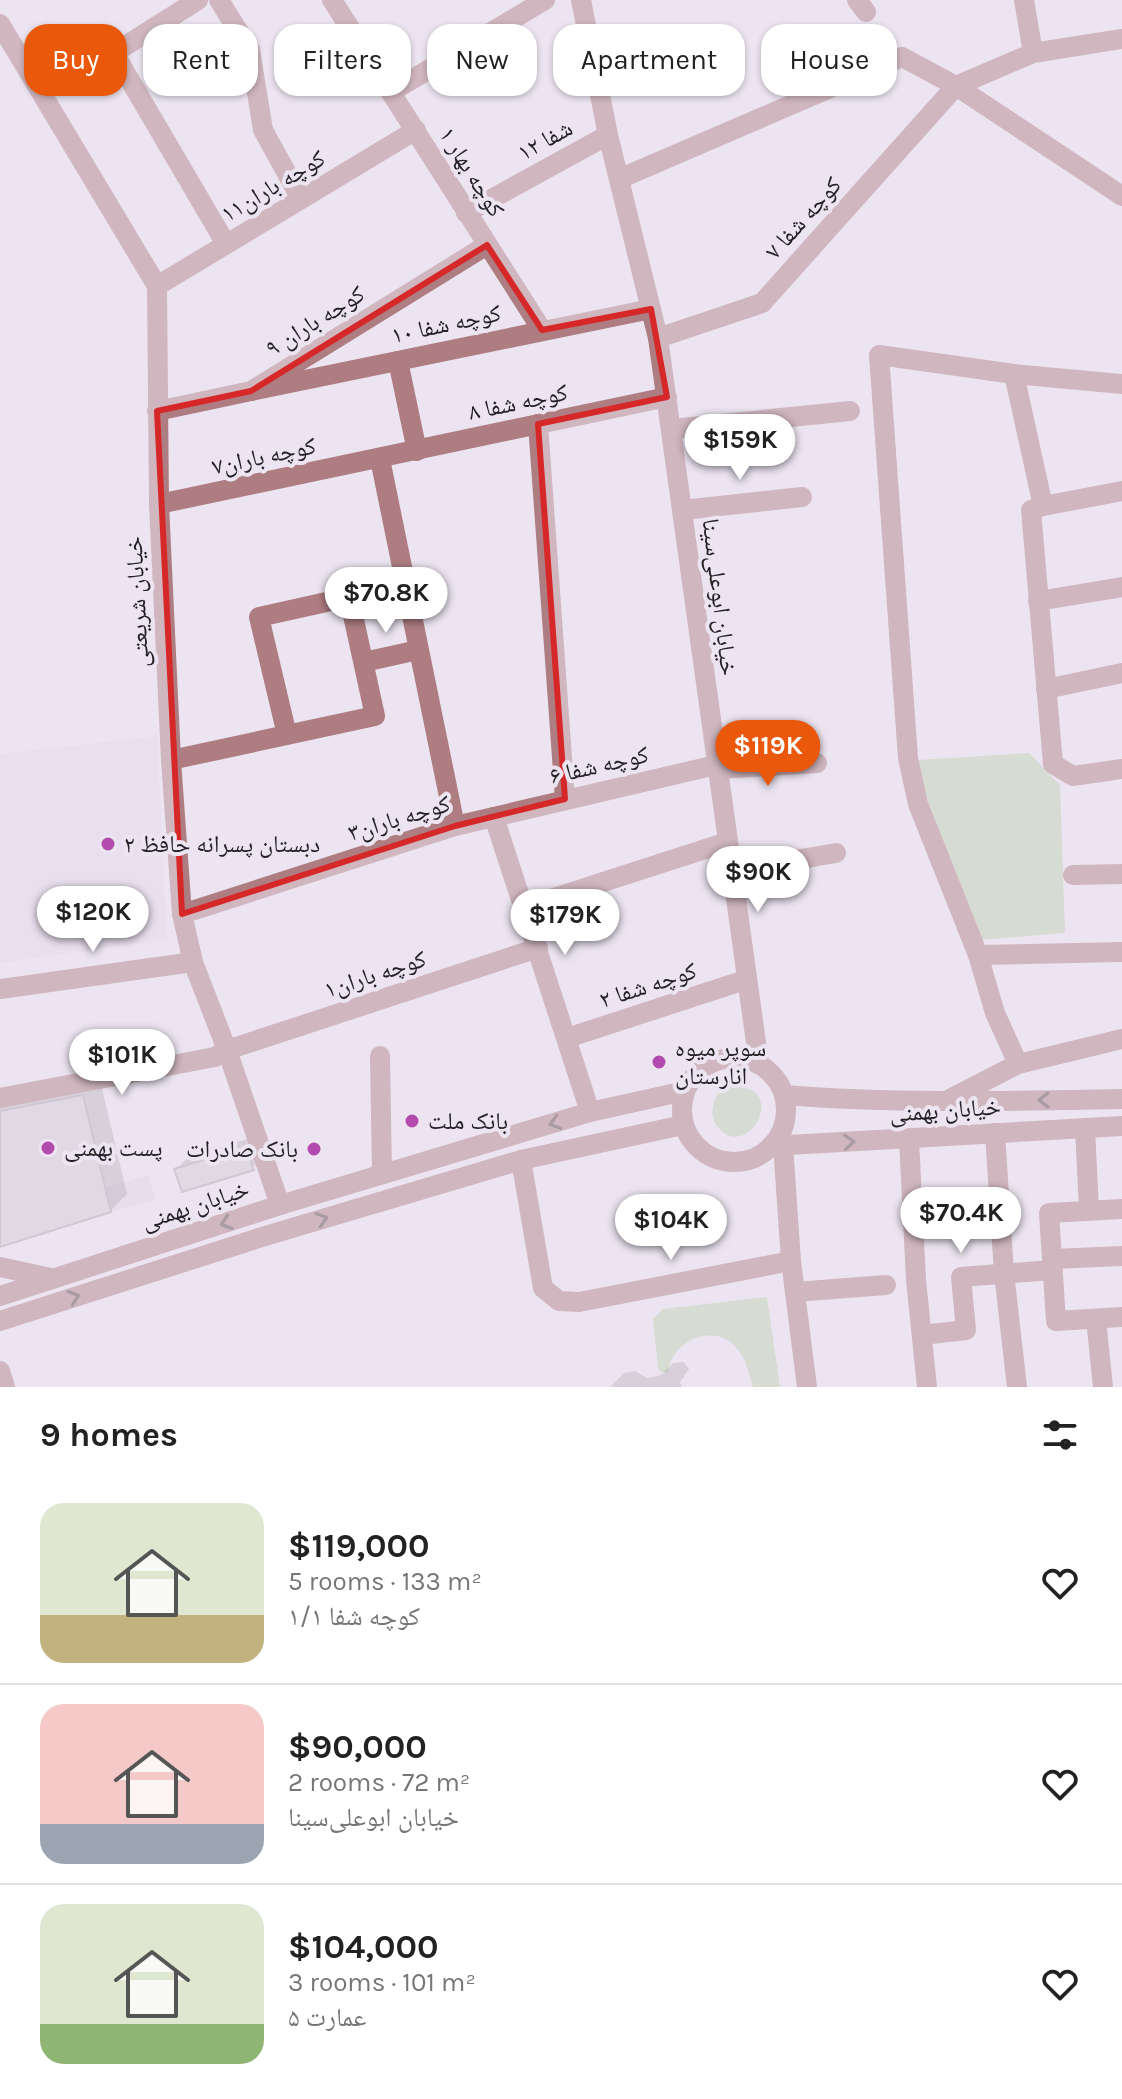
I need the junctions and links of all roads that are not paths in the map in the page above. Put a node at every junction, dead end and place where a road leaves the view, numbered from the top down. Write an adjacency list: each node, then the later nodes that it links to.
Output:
1 (198, 0): 20 (street)
2 (219, 0): 18 (street)
3 (332, 0): 8 (street, کوچه بهار ۱)
4 (545, 0): 11 (street)
5 (581, 0): 15 (street, خیابان ابوعلی‌سینا)
6 (1024, 0): 10 (street)
7 (0, 24): 22 (street)
8 (347, 24)
9 (1122, 39): 10 (street)
10 (1033, 53): 12 (street)
11 (411, 80)
12 (956, 86): 16 (street); 17 (street); 25 (street, کوچه شفا ۷)
13 (394, 96): 14 (street, کوچه بهار ۱)
14 (416, 130): 18 (street, کوچه باران۱۱); 19 (street, کوچه بهار ۱)
15 (608, 135): 16 (street, خیابان ابوعلی‌سینا); 19 (street, شفا ۱۲)
16 (619, 179): 23 (street, خیابان ابوعلی‌سینا)
17 (1122, 196)
18 (301, 199): 20 (street, کوچه باران۱۱)
19 (466, 213): 21 (street, کوچه بهار ۱)
20 (226, 244): 22 (street, کوچه باران۱۱)
21 (487, 245): 24 (street, کوچه بهار ۱); 29 (street, کوچه باران ۹)
22 (157, 286): 31 (street, خیابان شریعتی)
23 (651, 309): 24 (street, کوچه شفا ۱۰); 25 (street, خیابان ابوعلی‌سینا)
24 (542, 330): 26 (street, کوچه شفا ۱۰)
25 (658, 338): 30 (street, خیابان ابوعلی‌سینا)
26 (398, 361): 29 (street, کوچه شفا ۱۰); 35 (street)
27 (1014, 374): 28 (street); 40 (street); 65 (street)
28 (1122, 384)
29 (251, 391): 31 (street, کوچه باران ۹)
30 (667, 397): 33 (street, کوچه شفا ۸); 34 (street, خیابان ابوعلی‌سینا)
31 (157, 411): 39 (street, خیابان شریعتی)
32 (850, 411): 34 (street)
33 (538, 424): 35 (street, کوچه شفا ۸); 53 (street)
34 (672, 429): 41 (street, خیابان ابوعلی‌سینا)
35 (417, 451): 36 (street, کوچه شفا ۸)
36 (380, 459): 39 (street, کوچه باران۷); 44 (street)
37 (1122, 491): 40 (street)
38 (802, 497): 41 (street)
39 (159, 504): 49 (street, خیابان شریعتی)
40 (1043, 506): 43 (street)
41 (683, 510): 51 (street, خیابان ابوعلی‌سینا)
42 (1122, 587): 43 (street)
43 (1038, 601): 47 (street)
44 (418, 650): 45 (street); 55 (street)
45 (364, 662): 48 (street); 48 (street)
46 (1122, 673): 47 (street)
47 (1046, 689): 52 (street)
48 (287, 735): 49 (street)
49 (171, 760): 62 (street, خیابان شریعتی)
50 (817, 763): 51 (street, کوچه شفا ۶)
51 (716, 767): 53 (street, کوچه شفا ۶); 56 (street, خیابان ابوعلی‌سینا)
52 (1122, 769)
53 (565, 799): 54 (street, کوچه شفا ۶)
54 (494, 817): 55 (street, کوچه باران۳); 61 (street)
55 (455, 826): 62 (street, کوچه باران۳)
56 (727, 842): 58 (street, خیابان ابوعلی‌سینا); 61 (street)
57 (836, 853): 58 (street)
58 (730, 871): 67 (street, خیابان ابوعلی‌سینا)
59 (1122, 874): 60 (street)
60 (1073, 875)
61 (526, 907): 63 (street)
62 (182, 914): 66 (street, خیابان شریعتی)
63 (538, 948): 69 (street); 71 (street, کوچه باران۱)
64 (1122, 952): 65 (street)
65 (978, 955): 74 (street)
66 (193, 962): 68 (street); 71 (street, خیابان شریعتی)
67 (745, 980): 69 (street, کوچه شفا ۲); 73 (street, خیابان ابوعلی‌سینا)
68 (0, 989)
69 (567, 1038): 80 (street)
70 (1122, 1039): 74 (street)
71 (227, 1050): 77 (street, کوچه باران۱); 89 (street, خیابان شریعتی)
72 (380, 1056): 88 (street)
73 (759, 1064): 75 (street); 76 (street)
74 (1018, 1064): 79 (street)
75 (685, 1091): 80 (street, خیابان بهمنی); 81 (street)
76 (784, 1095): 79 (street, خیابان بهمنی); 86 (street)
77 (0, 1098)
78 (1122, 1099): 79 (street, خیابان بهمنی, one-way to 79)
79 (944, 1102)
80 (590, 1112): 88 (street, خیابان بهمنی, one-way to 88)
81 (683, 1125): 86 (street); 87 (street)
82 (1122, 1126): 83 (street, خیابان بهمنی)
83 (1085, 1128): 84 (street, خیابان بهمنی); 91 (street)
84 (995, 1133): 85 (street, خیابان بهمنی); 96 (street)
85 (909, 1139): 86 (street, خیابان بهمنی, one-way to 85); 104 (street)
86 (777, 1146): 93 (street)
87 (521, 1160): 93 (street); 103 (street, one-way to 87)
88 (382, 1174): 89 (street, خیابان بهمنی)
89 (280, 1205): 97 (street, خیابان بهمنی, one-way to 97)
90 (1122, 1209): 91 (street)
91 (1089, 1210): 94 (street)
92 (1122, 1256): 94 (street)
93 (791, 1261): 99 (street)
94 (1052, 1265): 96 (street); 102 (street)
95 (0, 1267): 97 (street)
96 (1004, 1273): 104 (street); 109 (street)
97 (55, 1278): 100 (street, خیابان بهمنی)
98 (886, 1285): 99 (street)
99 (795, 1292): 107 (street)
100 (0, 1296)
101 (1122, 1317): 102 (street)
102 (1096, 1319): 110 (street)
103 (0, 1321)
104 (922, 1335): 108 (street)
105 (0, 1371): 106 (street)
106 (5, 1387)
107 (807, 1387)
108 (927, 1387)
109 (1017, 1387)
110 (1103, 1387)

